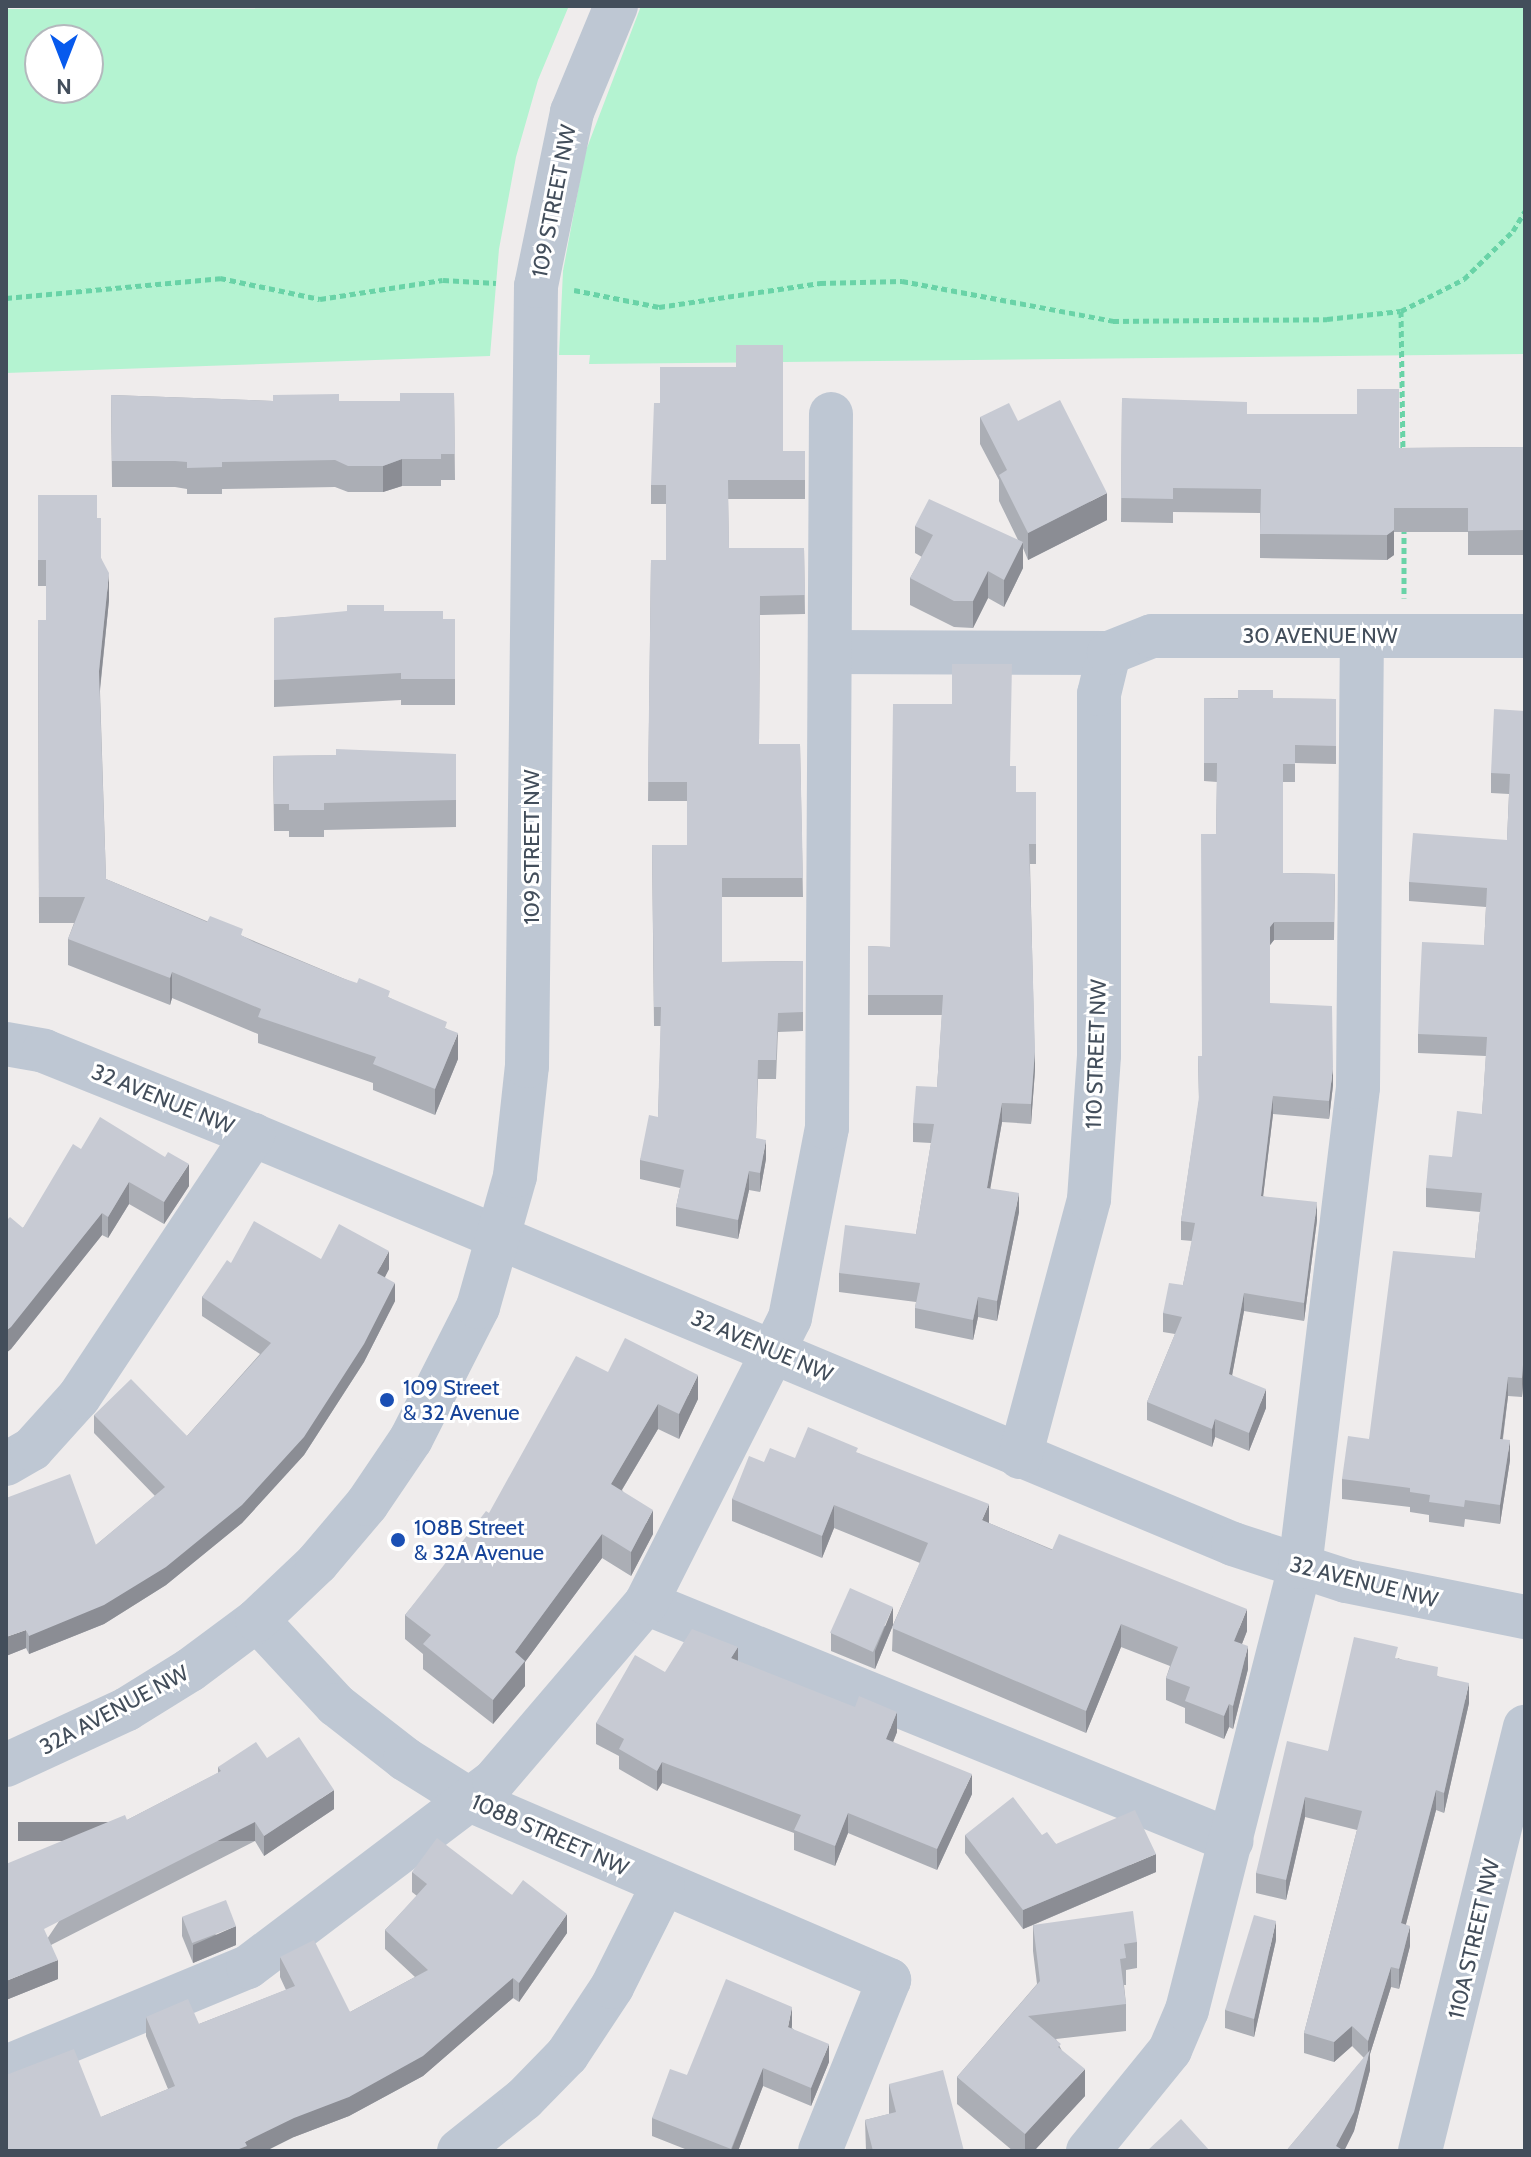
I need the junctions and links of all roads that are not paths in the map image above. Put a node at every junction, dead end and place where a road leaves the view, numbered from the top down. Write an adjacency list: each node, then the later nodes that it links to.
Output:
1 (616, 6): 9 (street, 109 STREET NW)
2 (831, 414): 6 (street)
3 (1362, 636): 4 (street, 30 AVENUE NW); 5 (street, 30 AVENUE NW); 13 (street)
4 (1525, 636)
5 (1114, 651): 6 (street, 30 AVENUE NW); 11 (street, 110 STREET NW)
6 (832, 652): 10 (street)
7 (7, 1043): 8 (street, 32 AVENUE NW)
8 (253, 1135): 9 (street, 32 AVENUE NW); 12 (street)
9 (502, 1238): 10 (street, 32 AVENUE NW); 16 (street, 109 STREET NW)
10 (773, 1351): 11 (street, 32 AVENUE NW); 14 (street)
11 (1020, 1457): 13 (street, 32 AVENUE NW)
12 (6, 1464)
13 (1300, 1567): 15 (street, 32 AVENUE NW); 20 (street)
14 (646, 1603): 19 (street); 20 (street)
15 (1525, 1617)
16 (257, 1620): 18 (street, 32A AVENUE NW); 19 (street, 108B STREET NW)
17 (1525, 1727): 26 (street, 110A STREET NW)
18 (6, 1765)
19 (472, 1801): 21 (street, 108B STREET NW); 22 (street)
20 (1232, 1841): 25 (street)
21 (663, 1885): 23 (street); 24 (street, 108B STREET NW)
22 (6, 2067)
23 (459, 2151)
24 (820, 2151)
25 (1088, 2151)
26 (1420, 2151)

